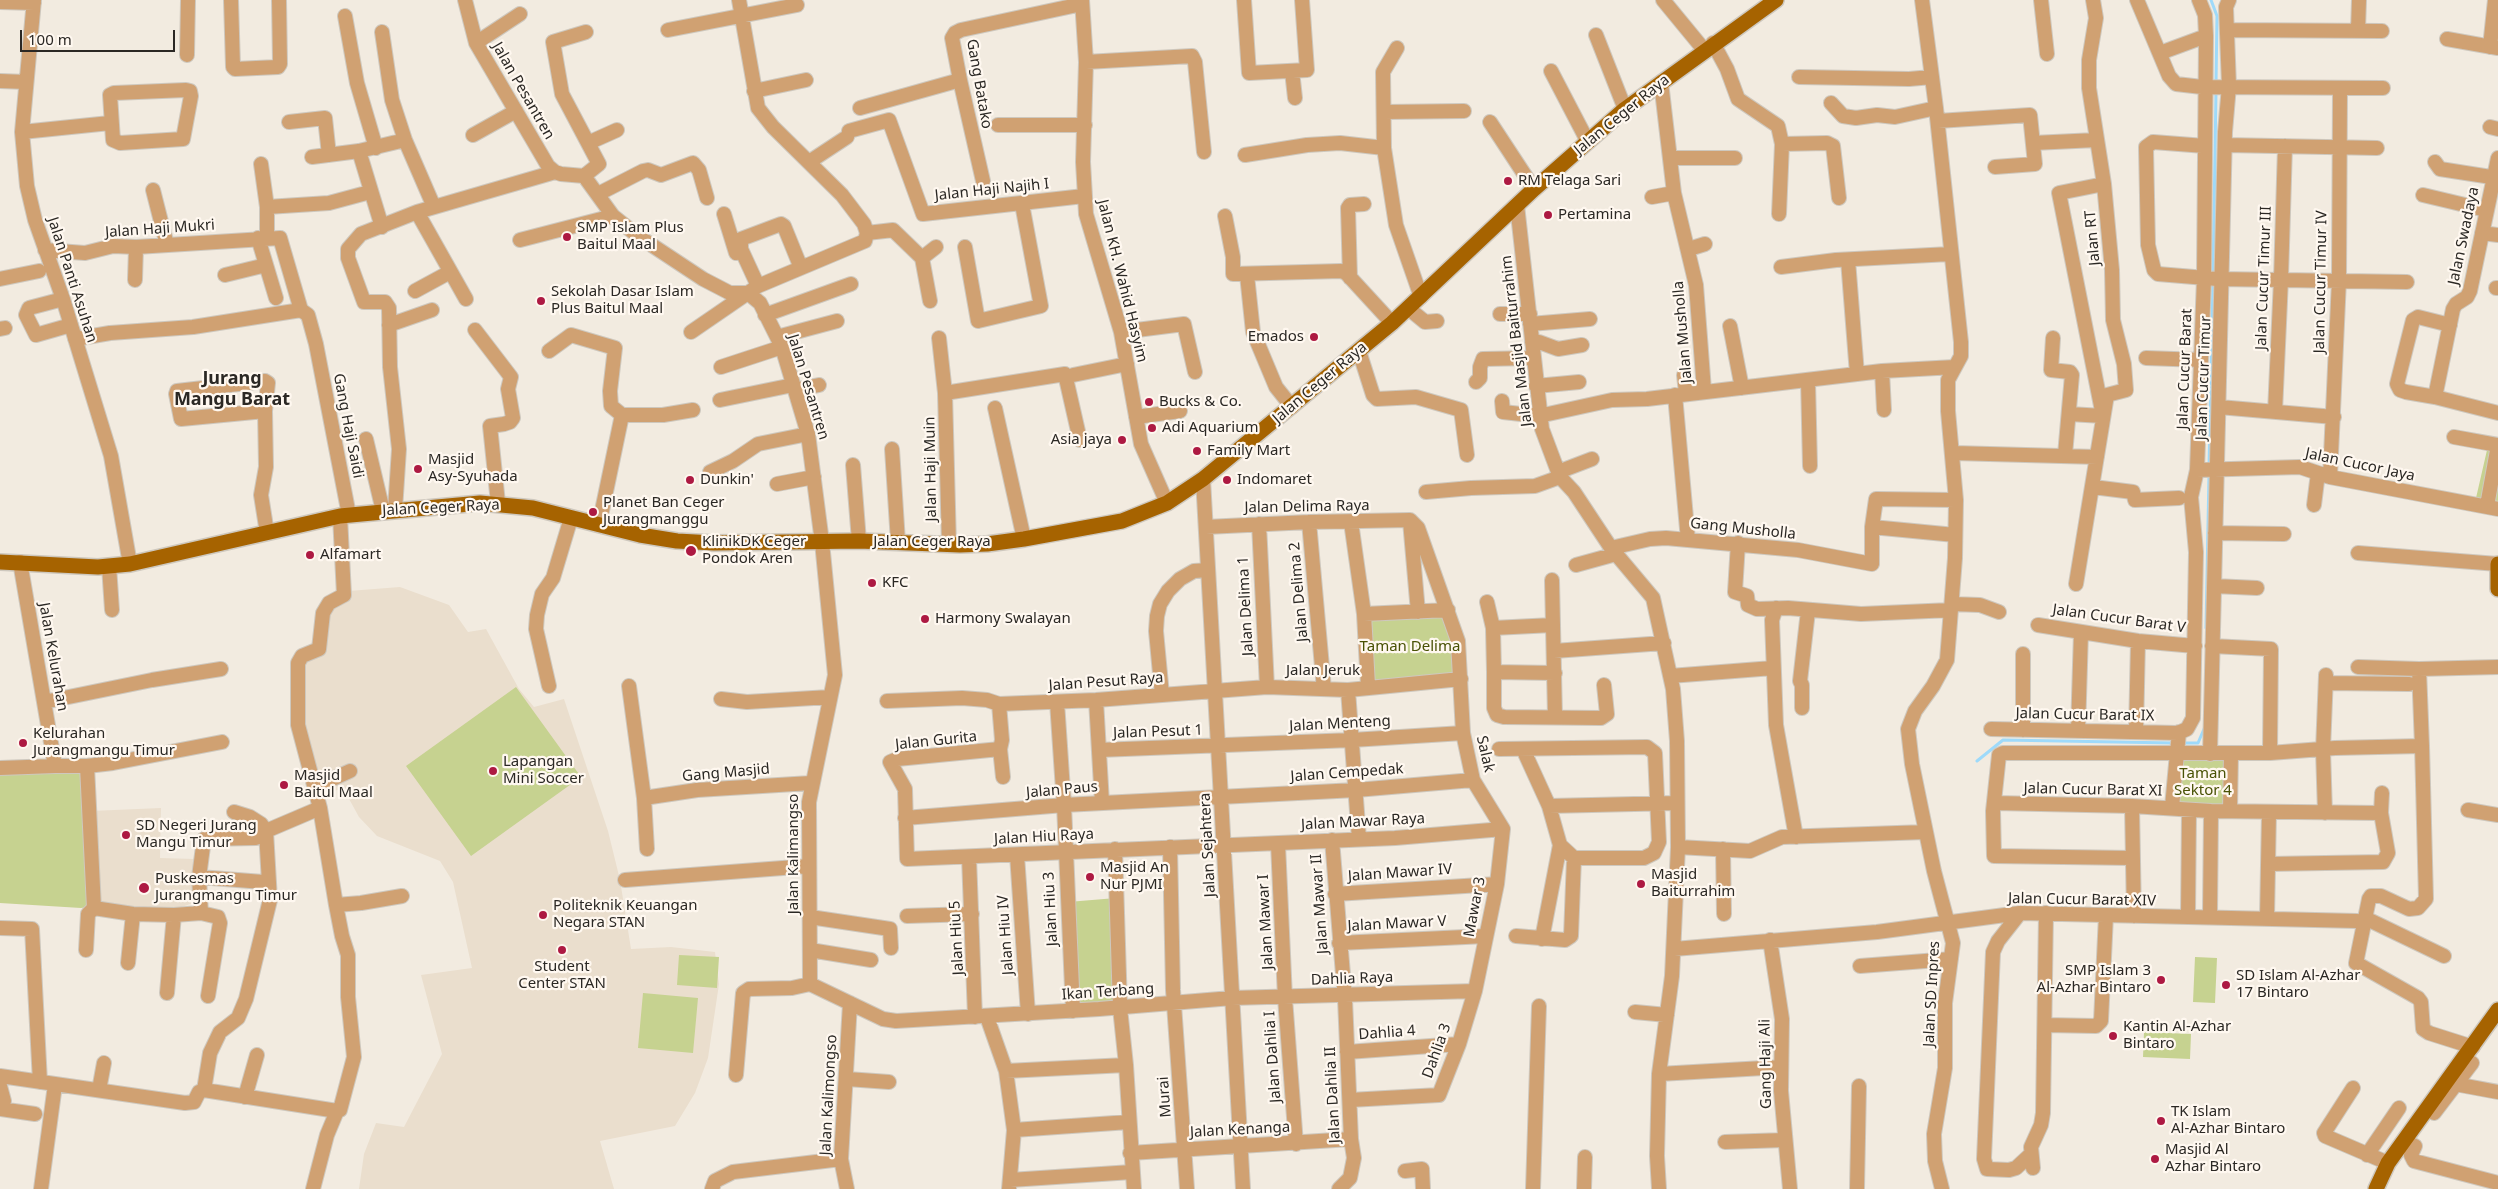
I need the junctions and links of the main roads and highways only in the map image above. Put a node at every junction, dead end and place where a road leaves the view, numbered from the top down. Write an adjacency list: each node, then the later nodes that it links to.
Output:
1 (1776, 0): 2 (main road, Jalan Ceger Raya)
2 (0, 562)
3 (2498, 564): 4 (main road)
4 (2498, 589)
5 (2498, 1010): 6 (main road)
6 (2376, 1189)

